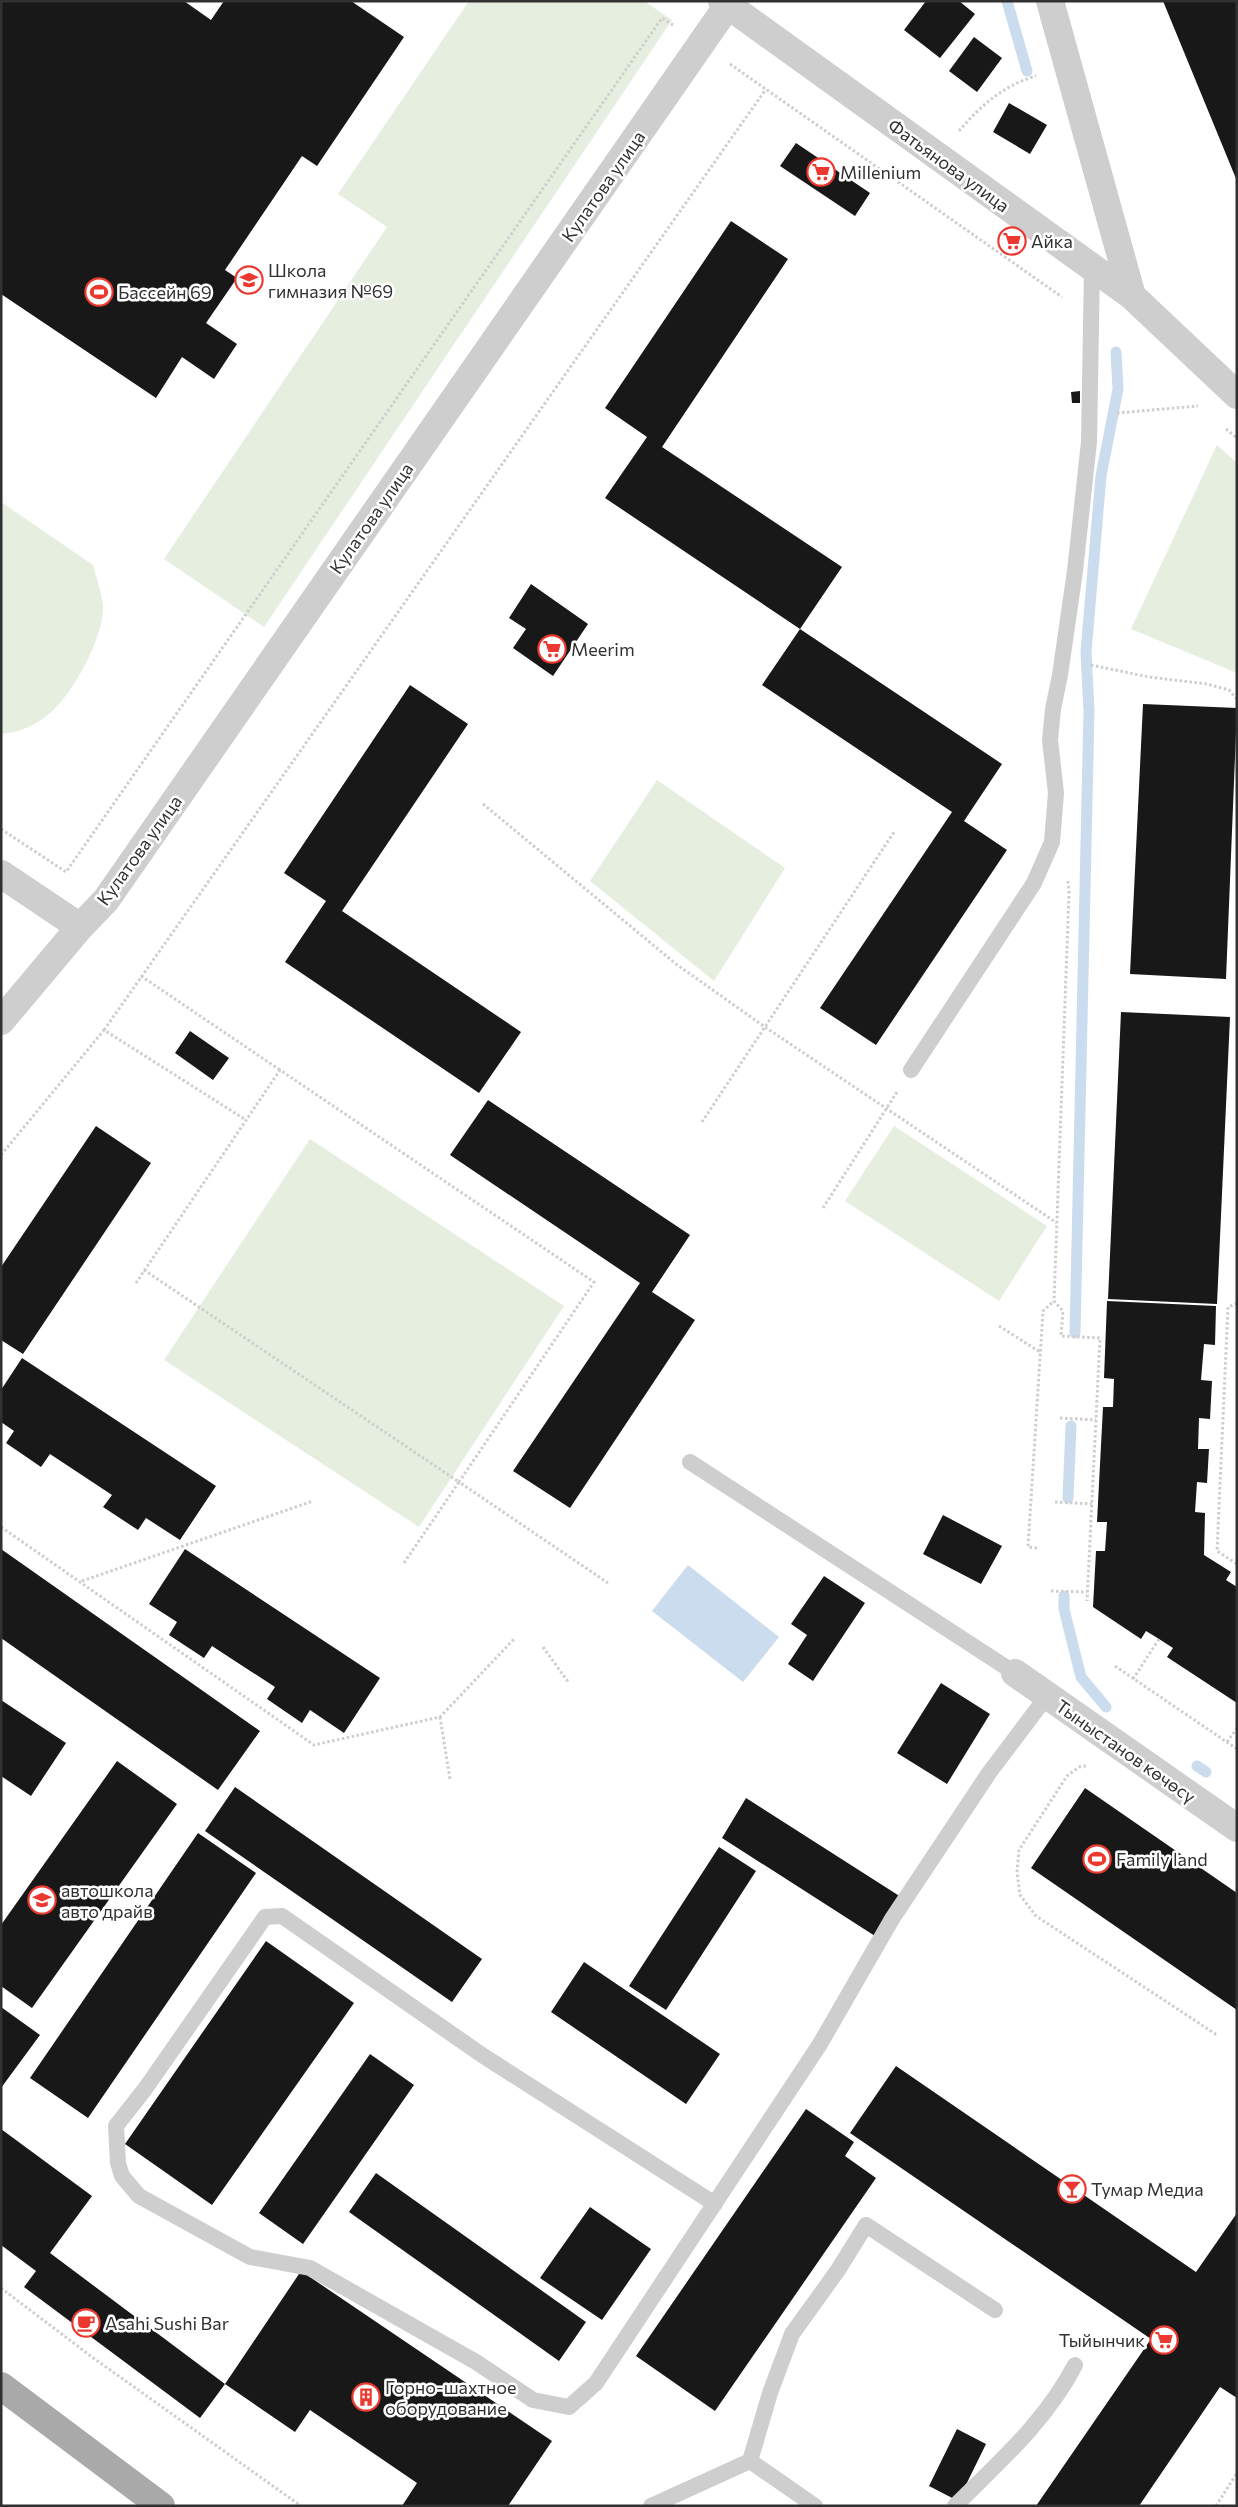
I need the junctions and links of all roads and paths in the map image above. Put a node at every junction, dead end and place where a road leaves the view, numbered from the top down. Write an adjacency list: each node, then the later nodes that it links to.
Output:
1 (1050, 1): 4 (street)
2 (725, 3): 3 (street, Кулатова улица); 6 (street, Фатьянова улица)
3 (702, 44): 5 (path); 16 (path); 20 (street, Кулатова улица)
4 (1068, 68): 6 (path); 8 (street)
5 (766, 89): 9 (path); 21 (path)
6 (939, 157): 7 (street, Фатьянова улица)
7 (1092, 267): 8 (street, Фатьянова улица); 18 (lane)
8 (1132, 296): 10 (street, Фатьянова улица)
9 (1064, 297)
10 (1237, 395)
11 (1200, 405): 12 (path)
12 (1118, 413)
13 (1090, 665): 14 (path)
14 (1237, 699)
15 (483, 804): 23 (path)
16 (1, 829)
17 (894, 832): 23 (path)
18 (1052, 842): 26 (lane); 32 (path)
19 (1, 874): 20 (street)
20 (80, 927): 22 (street, Кулатова улица)
21 (142, 976): 24 (path); 25 (path)
22 (1, 1021)
23 (765, 1027): 27 (path); 29 (path)
24 (104, 1030): 28 (path); 30 (path)
25 (280, 1070): 28 (path); 42 (path)
26 (911, 1070): 27 (path)
27 (887, 1108): 31 (path); 32 (path)
28 (246, 1120): 33 (path)
29 (702, 1122)
30 (1, 1155)
31 (823, 1208)
32 (1057, 1223): 35 (path)
33 (144, 1270): 34 (path); 42 (path)
34 (136, 1283)
35 (1054, 1301): 38 (path); 40 (path)
36 (1237, 1303): 49 (path)
37 (999, 1326): 38 (path)
38 (1040, 1352): 47 (path)
39 (1060, 1418): 40 (path)
40 (1096, 1420): 45 (path)
41 (690, 1462): 59 (lane)
42 (459, 1482): 48 (path); 51 (path)
43 (313, 1501): 50 (path)
44 (1056, 1502): 45 (path)
45 (1092, 1504): 53 (path)
46 (1, 1527): 50 (path)
47 (1037, 1548)
48 (404, 1564)
49 (1237, 1564)
50 (82, 1581): 63 (path)
51 (608, 1583)
52 (1051, 1591): 53 (path)
53 (1088, 1592): 54 (path)
54 (1087, 1601)
55 (514, 1638): 63 (path)
56 (1160, 1639): 60 (path)
57 (543, 1647): 61 (path)
58 (1115, 1666): 60 (path)
59 (1015, 1673): 62 (street, Тыныстанов көчөсү)
60 (1133, 1678): 65 (path)
61 (569, 1683)
62 (1047, 1696): 69 (street, Тыныстанов көчөсү); 71 (lane)
63 (440, 1717): 68 (path)
64 (1237, 1728): 65 (path)
65 (1227, 1742): 66 (path)
66 (1237, 1749)
67 (1095, 1764): 70 (path)
68 (450, 1780)
69 (1237, 1828)
70 (1218, 2034)
71 (715, 2204): 71 (lane)
72 (1, 2288): 79 (path)
73 (994, 2310): 76 (lane)
74 (1075, 2365): 82 (lane)
75 (1, 2386): 78 (main road)
76 (750, 2461): 80 (lane); 81 (lane)
77 (1237, 2473): 83 (path)
78 (161, 2506)
79 (301, 2506)
80 (651, 2506)
81 (815, 2506)
82 (955, 2506)
83 (1216, 2506)

